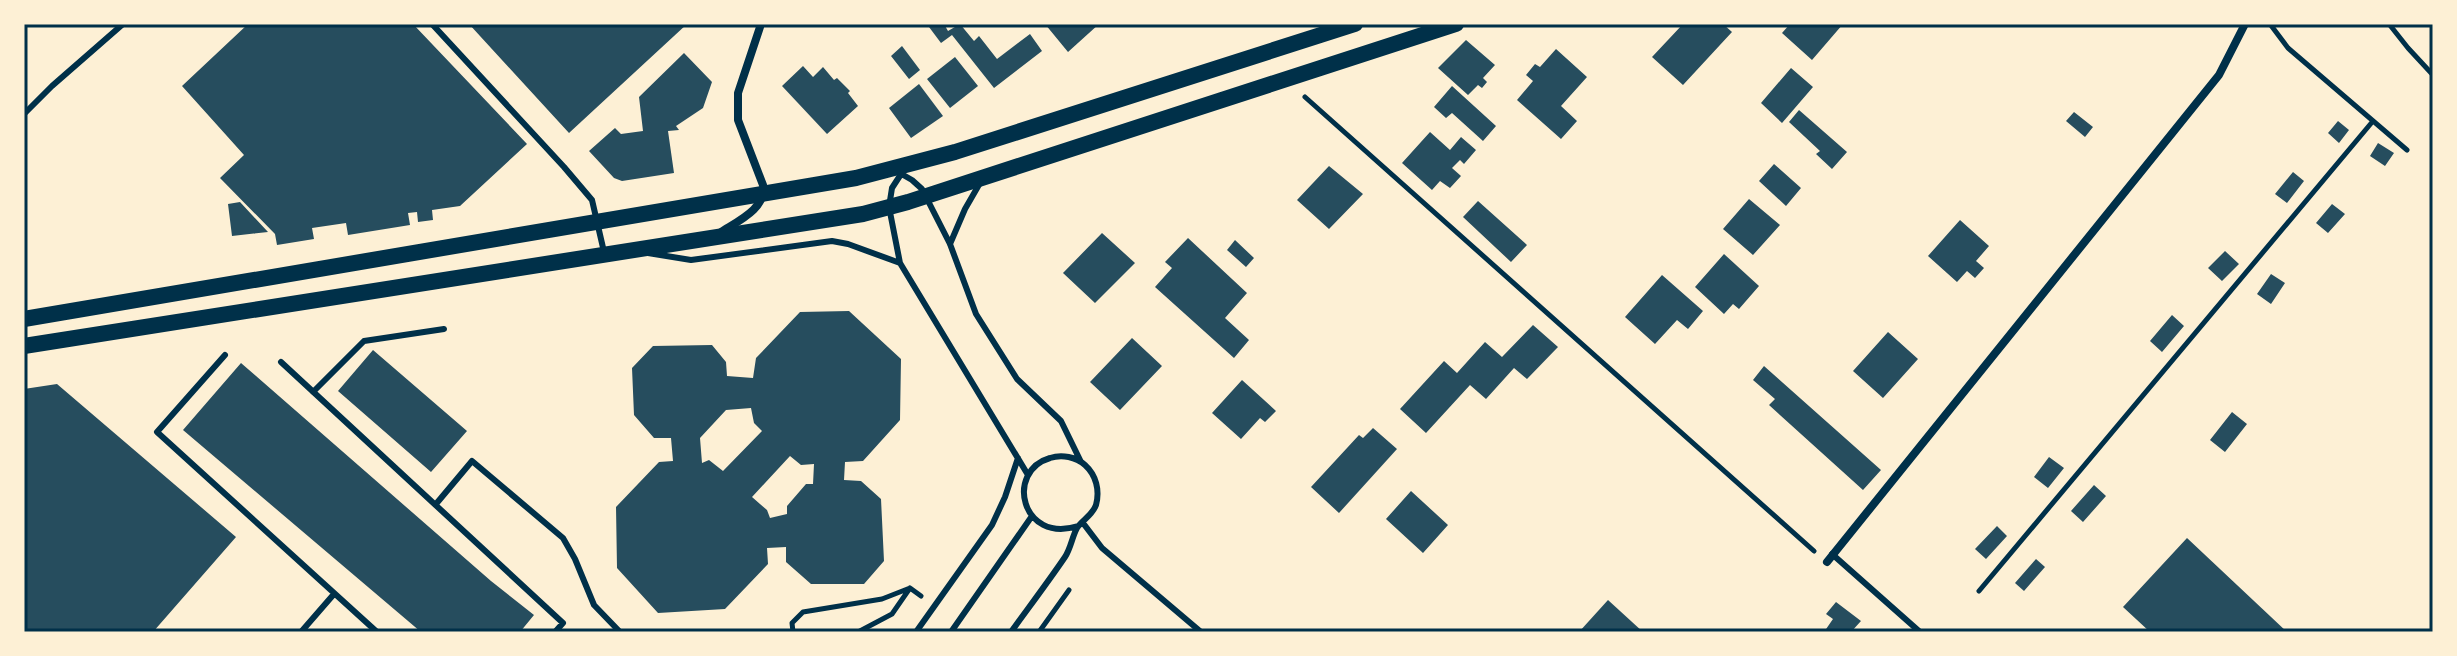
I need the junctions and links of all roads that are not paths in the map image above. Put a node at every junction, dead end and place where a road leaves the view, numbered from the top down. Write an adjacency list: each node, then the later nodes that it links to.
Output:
1 (123, 24): 7 (lane)
2 (432, 24): 13 (lane)
3 (761, 24): 10 (street)
4 (1355, 24): 8 (main road)
5 (1456, 24): 9 (main road)
6 (2245, 24): 31 (street)
7 (24, 114)
8 (899, 170): 10 (main road); 11 (lane); 12 (lane)
9 (984, 177): 11 (main road); 15 (lane)
10 (764, 195): 13 (main road); 14 (street)
11 (925, 197): 12 (main road); 15 (lane)
12 (889, 207): 14 (main road); 18 (lane)
13 (598, 222): 17 (lane); 19 (main road)
14 (711, 239): 16 (main road)
15 (950, 244): 26 (lane)
16 (633, 251): 17 (main road); 18 (lane)
17 (605, 255): 21 (main road)
18 (900, 263): 25 (lane)
19 (24, 319)
20 (444, 329): 24 (lane)
21 (24, 346)
22 (225, 355): 32 (lane)
23 (281, 362): 24 (lane)
24 (313, 392): 28 (lane)
25 (1018, 458): 27 (lane); 37 (lane)
26 (1081, 462): 27 (lane); 30 (lane)
27 (1028, 475): 29 (lane)
28 (436, 504): 35 (lane); 36 (lane)
29 (1032, 516): 30 (lane); 38 (lane)
30 (1081, 524): 39 (lane); 40 (lane)
31 (1829, 558): 41 (lane)
32 (334, 594): 33 (lane); 34 (lane)
33 (301, 632)
34 (377, 632)
35 (555, 632)
36 (620, 632)
37 (916, 632)
38 (951, 632)
39 (1011, 632)
40 (1201, 632)
41 (1920, 632)

